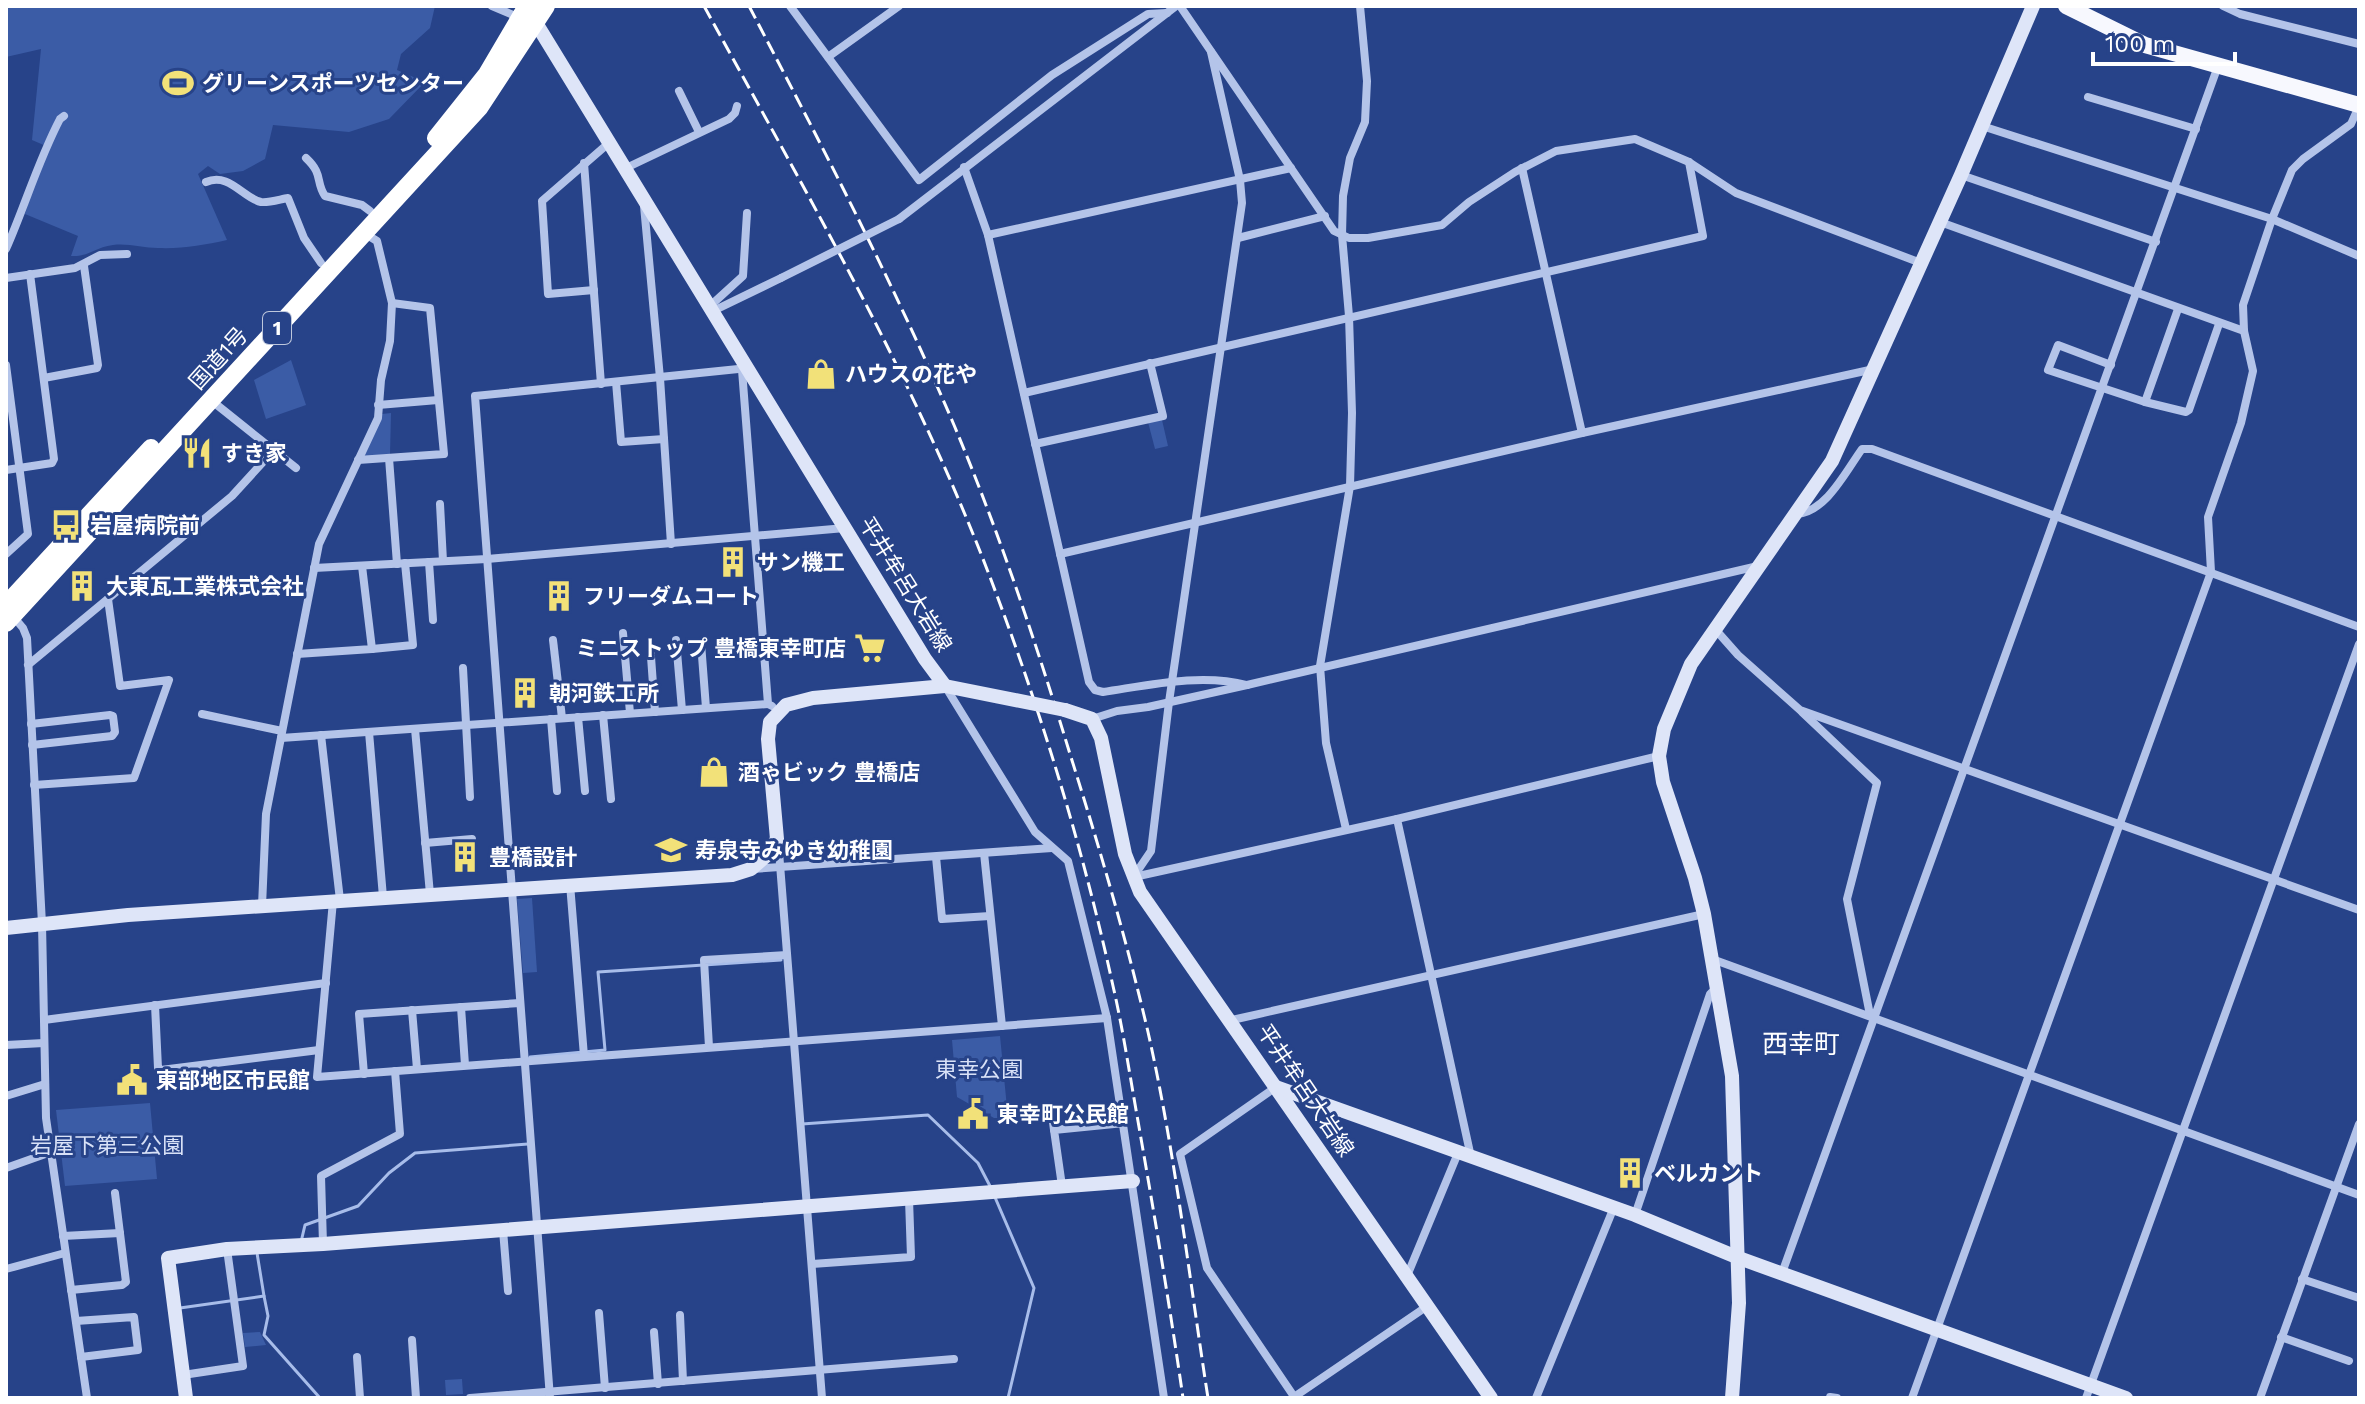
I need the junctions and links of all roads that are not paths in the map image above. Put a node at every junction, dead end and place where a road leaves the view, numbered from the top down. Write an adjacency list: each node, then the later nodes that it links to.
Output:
1 (492, 6): 10 (street)
2 (546, 6): 10 (highway, 国道1号 / 1)
3 (790, 6): 14 (street)
4 (899, 6): 14 (street)
5 (1178, 6): 11 (street); 13 (street)
6 (1360, 6): 44 (street)
7 (2033, 6): 21 (street)
8 (2066, 6): 15 (main road)
9 (2223, 6): 12 (street)
10 (529, 13): 24 (street, 平井牟呂大岩線); 37 (highway, 国道1号 / 1); 42 (highway, 国道1号 / 1)
11 (1167, 13): 14 (street); 28 (street)
12 (2359, 44)
13 (1210, 46): 30 (street); 33 (street)
14 (828, 57)
15 (2219, 65): 19 (main road); 22 (street)
16 (679, 91): 23 (street)
17 (2088, 97): 22 (street)
18 (737, 106): 23 (street)
19 (2359, 106): 40 (street)
20 (64, 116): 47 (street)
21 (1982, 126): 32 (street); 35 (street)
22 (2196, 129): 35 (street)
23 (699, 132): 29 (street)
24 (610, 142): 27 (street); 29 (street, 平井牟呂大岩線)
25 (306, 158): 37 (street)
26 (1689, 162): 31 (street); 51 (street); 53 (street)
27 (584, 163): 56 (street); 56 (street)
28 (964, 167): 43 (street); 59 (street, bridge)
29 (626, 168): 36 (street, 平井牟呂大岩線)
30 (1291, 168): 33 (street); 39 (street)
31 (1522, 168): 44 (street); 53 (street)
32 (1961, 175): 41 (street); 46 (street)
33 (1240, 180): 43 (street); 45 (street)
34 (206, 182): 50 (street)
35 (2176, 188): 40 (street); 46 (street)
36 (644, 197): 59 (street, 平井牟呂大岩線); 71 (street)
37 (370, 211): 50 (highway, 国道1号 / 1)
38 (747, 213): 59 (street)
39 (1325, 216): 44 (street); 45 (street)
40 (2272, 219): 49 (street); 63 (street)
41 (1940, 222): 51 (street); 57 (street)
42 (364, 233): 58 (street); 76 (highway, 国道1号 / 1)
43 (988, 235): 75 (street)
44 (1342, 235): 61 (street)
45 (1238, 238): 64 (street)
46 (2156, 242): 57 (street)
47 (6, 249)
48 (127, 254): 52 (street)
49 (2359, 256)
50 (321, 263): 108 (highway, 国道1号 / 1)
51 (1921, 263): 69 (street)
52 (84, 266): 54 (street); 70 (street)
53 (1546, 272): 61 (street); 80 (street)
54 (30, 274): 55 (street); 70 (street)
55 (6, 278)
56 (594, 290): 73 (street)
57 (2138, 294): 60 (street); 67 (street)
58 (392, 303): 77 (street); 79 (street)
59 (711, 309): 68 (street, 平井牟呂大岩線)
60 (2178, 309): 62 (street); 78 (street)
61 (1349, 316): 64 (street); 89 (street)
62 (2219, 324): 63 (street); 78 (street)
63 (2244, 331): 106 (street)
64 (1223, 345): 65 (street); 93 (street)
65 (1150, 363): 75 (street); 82 (street)
66 (6, 365): 86 (street)
67 (2111, 365): 74 (street); 74 (street)
68 (746, 369): 71 (street); 94 (street, 平井牟呂大岩線); 95 (street)
69 (1874, 369): 80 (street); 91 (street)
70 (44, 378): 86 (street)
71 (660, 378): 72 (street); 81 (street)
72 (616, 382): 73 (street); 81 (street)
73 (601, 384): 99 (street)
74 (2103, 389): 78 (street); 92 (street)
75 (1024, 393): 82 (street)
76 (211, 400): 83 (street); 108 (highway, 国道1号 / 1)
77 (438, 400): 79 (street); 84 (street)
78 (2145, 402)
79 (378, 405): 85 (street)
80 (1582, 433): 89 (street)
81 (664, 439): 96 (street)
82 (1035, 444): 98 (street)
83 (274, 450): 87 (street); 107 (street)
84 (389, 458): 85 (street); 102 (street)
85 (358, 460): 105 (street)
86 (20, 468): 88 (street); 97 (street)
87 (296, 468)
88 (6, 470)
89 (1350, 486): 93 (street); 121 (street)
90 (440, 504): 100 (street)
91 (1797, 514): 92 (street); 103 (street)
92 (2056, 517): 106 (street); 148 (street)
93 (1196, 523): 98 (street); 123 (street)
94 (845, 528): 95 (street); 125 (street, 平井牟呂大岩線)
95 (754, 537): 96 (street); 128 (street)
96 (671, 544): 99 (street)
97 (6, 554)
98 (1060, 554): 123 (street)
99 (487, 559): 100 (street); 139 (street)
100 (443, 561): 101 (street)
101 (429, 562): 102 (street); 109 (street)
102 (401, 564): 104 (street); 118 (street)
103 (1761, 565): 111 (street); 121 (street)
104 (362, 566): 105 (street); 118 (street)
105 (314, 568): 119 (street)
106 (2211, 572): 110 (street); 155 (street)
107 (108, 599): 120 (street); 149 (street)
108 (8, 613): 120 (street)
109 (433, 620)
110 (2359, 627)
111 (1715, 629): 130 (street); 147 (street)
112 (623, 633): 132 (street)
113 (553, 640): 136 (street)
114 (676, 640): 129 (street)
115 (650, 643): 131 (street)
116 (701, 643): 127 (street)
117 (2359, 644): 166 (street)
118 (372, 649): 119 (street)
119 (297, 654): 144 (street)
120 (28, 665): 140 (street)
121 (1320, 666): 124 (street); 156 (street)
122 (463, 668): 141 (street)
123 (1172, 681): 124 (street); 126 (street)
124 (1247, 685): 126 (street)
125 (945, 686): 128 (street); 138 (street, 平井牟呂大岩線, bridge); 160 (street)
126 (1169, 702): 138 (street); 165 (street)
127 (706, 708): 128 (street); 129 (street)
128 (774, 708): 158 (street)
129 (682, 710): 131 (street)
130 (1800, 710): 148 (street); 188 (street)
131 (655, 712): 132 (street)
132 (630, 713): 134 (street)
133 (202, 714): 144 (street)
134 (603, 715): 135 (street); 153 (street)
135 (578, 717): 136 (street); 151 (street)
136 (562, 718): 137 (street)
137 (551, 719): 139 (street); 150 (street)
138 (1092, 719): 165 (street, 平井牟呂大岩線)
139 (500, 722): 141 (street); 168 (street)
140 (31, 724): 146 (street); 146 (street)
141 (467, 725): 142 (street); 152 (street)
142 (415, 729): 143 (street); 159 (street)
143 (369, 732): 145 (street); 170 (street)
144 (282, 734): 145 (street); 172 (street)
145 (321, 735): 171 (street)
146 (32, 745): 149 (street)
147 (1659, 756): 154 (street); 174 (street)
148 (1966, 768): 155 (street); 188 (street)
149 (34, 785): 176 (street)
150 (557, 791)
151 (585, 791)
152 (470, 797)
153 (611, 799)
154 (1397, 819): 156 (street); 180 (street)
155 (2119, 824): 166 (street); 203 (street)
156 (1346, 829): 165 (street)
157 (472, 839): 159 (street)
158 (777, 839): 163 (street); 164 (street)
159 (425, 843): 169 (street)
160 (1052, 848): 161 (street); 187 (street)
161 (984, 853): 162 (street); 175 (street)
162 (936, 857): 163 (street); 175 (street)
163 (780, 868): 164 (street); 178 (street)
164 (751, 869): 167 (street)
165 (1134, 877): 190 (street, 平井牟呂大岩線)
166 (2273, 881): 173 (street); 211 (street)
167 (570, 884): 168 (street); 197 (street)
168 (513, 888): 169 (street); 183 (street)
169 (430, 894): 170 (street)
170 (383, 897): 171 (street)
171 (336, 900): 172 (street); 181 (street)
172 (262, 906): 176 (street)
173 (2359, 910)
174 (1704, 914): 179 (street); 180 (street)
175 (990, 916): 191 (street)
176 (42, 924): 177 (street); 189 (street)
177 (6, 928)
178 (787, 955): 192 (street); 195 (street)
179 (1712, 959): 182 (street); 188 (street)
180 (1431, 975): 190 (street); 213 (street)
181 (326, 983): 184 (street); 196 (street)
182 (1717, 987): 223 (street); 231 (street)
183 (520, 1003): 185 (street); 198 (street)
184 (155, 1005): 189 (street); 196 (street)
185 (461, 1007): 186 (street); 199 (street)
186 (412, 1010): 200 (street); 202 (street)
187 (1107, 1018): 191 (street); 208 (street)
188 (1875, 1019): 203 (street); 234 (street)
189 (44, 1020): 193 (street)
190 (1232, 1020): 205 (street, 平井牟呂大岩線)
191 (1002, 1026): 192 (street)
192 (794, 1041): 195 (street); 221 (street)
193 (44, 1043): 194 (street); 204 (street)
194 (6, 1045)
195 (709, 1047): 197 (street)
196 (319, 1050): 202 (street)
197 (584, 1056): 198 (street)
198 (524, 1061): 199 (street); 224 (street)
199 (465, 1065): 200 (street)
200 (417, 1069): 201 (street)
201 (395, 1071): 202 (street); 228 (street)
202 (364, 1074)
203 (2029, 1075): 211 (street); 244 (street)
204 (45, 1084): 206 (street); 212 (street)
205 (1276, 1087): 213 (street); 235 (street, 平井牟呂大岩線); 261 (street)
206 (6, 1096)
207 (1052, 1114): 210 (street)
208 (1124, 1123): 210 (street); 215 (street)
209 (2359, 1124): 217 (street)
210 (1054, 1130): 216 (street)
211 (2182, 1131): 217 (street); 258 (street)
212 (51, 1152): 214 (street); 227 (street)
213 (1464, 1155): 222 (street); 235 (street)
214 (6, 1168)
215 (1133, 1181): 216 (street); 269 (street)
216 (1062, 1186): 220 (street)
217 (2335, 1186): 219 (street); 236 (street)
218 (115, 1193): 226 (street)
219 (2359, 1195)
220 (909, 1199): 221 (street); 232 (street)
221 (808, 1206): 224 (street); 232 (street)
222 (1614, 1207): 223 (street); 271 (street)
223 (1635, 1215): 231 (street)
224 (538, 1227): 225 (street); 260 (street)
225 (503, 1230): 228 (street); 238 (street)
226 (120, 1233): 227 (street); 237 (street)
227 (63, 1236): 230 (street)
228 (323, 1244): 229 (street)
229 (227, 1249): 253 (street); 253 (street)
230 (65, 1253): 233 (street); 237 (street)
231 (1739, 1258): 234 (street); 272 (street)
232 (812, 1264): 252 (street)
233 (6, 1269)
234 (1782, 1273): 244 (street)
235 (1406, 1277): 240 (street, 平井牟呂大岩線)
236 (2302, 1279): 239 (street); 246 (street)
237 (71, 1290): 243 (street)
238 (508, 1291)
239 (2359, 1298)
240 (1426, 1307): 261 (street); 270 (street, 平井牟呂大岩線)
241 (599, 1313): 257 (street)
242 (680, 1315): 254 (street)
243 (76, 1321): 248 (street); 248 (street)
244 (1937, 1329): 258 (street); 273 (street)
245 (654, 1332): 255 (street)
246 (2281, 1337): 251 (street); 275 (street)
247 (412, 1340): 265 (street)
248 (81, 1357): 262 (street)
249 (357, 1357): 264 (street)
250 (954, 1359): 252 (street)
251 (2349, 1361)
252 (820, 1368): 254 (street); 268 (street)
253 (183, 1375): 263 (street)
254 (683, 1381): 255 (street)
255 (658, 1384): 256 (street)
256 (630, 1386): 257 (street); 267 (street)
257 (605, 1388): 259 (street)
258 (2088, 1391): 274 (street)
259 (580, 1393): 260 (street)
260 (550, 1395): 266 (street)
261 (1294, 1397)
262 (87, 1398)
263 (186, 1398)
264 (360, 1398)
265 (416, 1398)
266 (470, 1398)
267 (631, 1398)
268 (822, 1398)
269 (1164, 1398)
270 (1491, 1398)
271 (1536, 1398)
272 (1732, 1398)
273 (1912, 1398)
274 (2126, 1398)
275 (2260, 1398)

